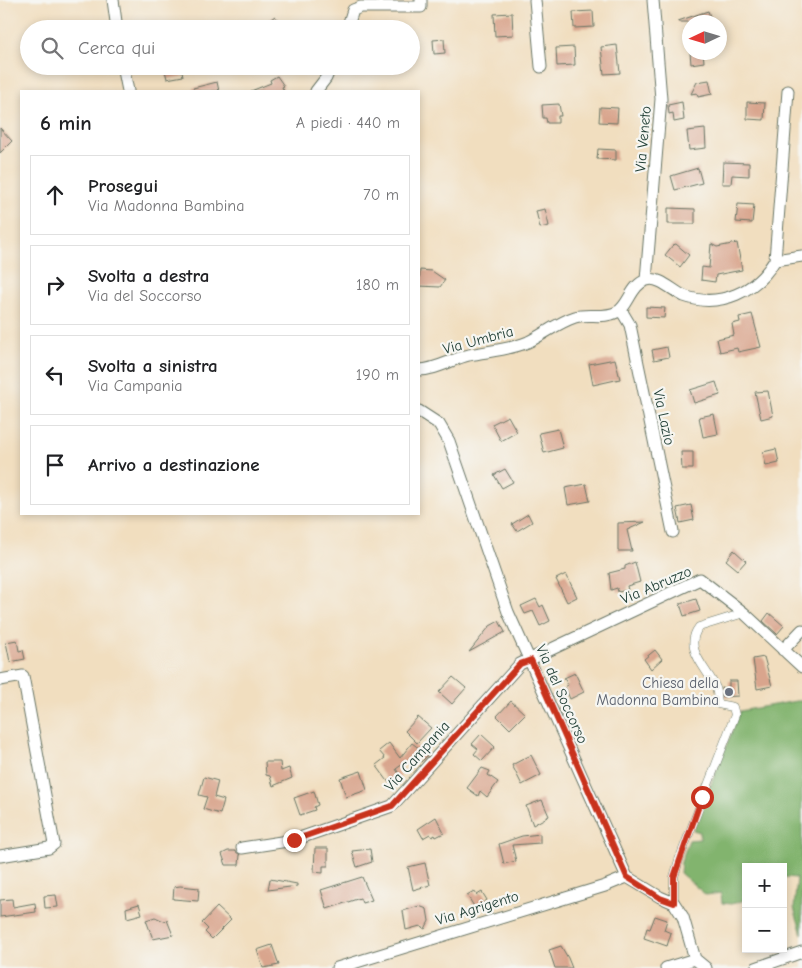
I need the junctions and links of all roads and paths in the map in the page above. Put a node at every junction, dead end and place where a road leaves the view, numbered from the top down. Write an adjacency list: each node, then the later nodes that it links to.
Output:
1 (114, 0): 5 (street)
2 (421, 0): 6 (street)
3 (535, 0): 7 (street)
4 (653, 0): 15 (street, Via Veneto)
5 (116, 20)
6 (350, 20)
7 (541, 68)
8 (125, 75): 10 (street)
9 (327, 75): 11 (street)
10 (128, 90)
11 (317, 90)
12 (788, 92): 14 (street)
13 (802, 256): 14 (street)
14 (775, 260): 15 (street)
15 (646, 280): 16 (street)
16 (621, 310): 17 (street, Via Umbria); 19 (street, Via Lazio)
17 (420, 370)
18 (420, 412): 23 (street, Via del Soccorso)
19 (672, 532)
20 (744, 613): 22 (street, Via Abruzzo); 23 (street, Via Abruzzo); 29 (street)
21 (802, 630): 22 (street)
22 (783, 650): 24 (street, Via Abruzzo)
23 (531, 660): 26 (street, Via Campania); 28 (street, Via del Soccorso)
24 (802, 667)
25 (0, 680): 27 (street)
26 (242, 848)
27 (0, 856)
28 (627, 877): 29 (street); 32 (street, Via Agrigento)
29 (674, 903): 31 (street)
30 (802, 952): 35 (street)
31 (695, 959): 33 (street); 34 (street)
32 (337, 968)
33 (666, 968)
34 (706, 968)
35 (756, 968)

